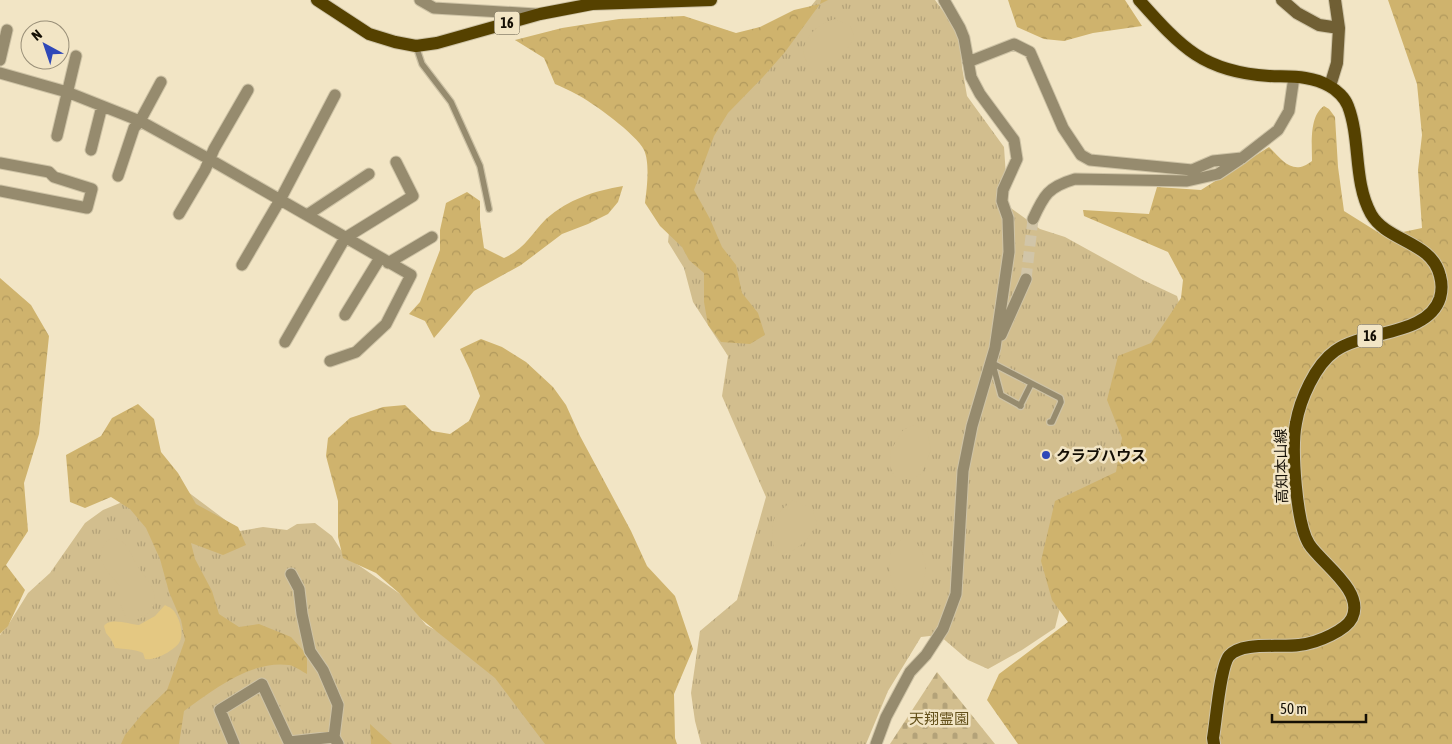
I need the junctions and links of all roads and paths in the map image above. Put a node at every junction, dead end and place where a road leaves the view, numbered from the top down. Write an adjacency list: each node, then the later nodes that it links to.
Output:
1 (317, 0): 13 (main road, 16)
2 (420, 0): 9 (street)
3 (710, 0): 8 (main road, 16)
4 (944, 0): 16 (street)
5 (1139, 0): 18 (main road, 高知本山線 / 16)
6 (1282, 0): 11 (main road)
7 (1336, 0): 11 (main road)
8 (664, 1): 10 (main road, 16)
9 (466, 4): 10 (street)
10 (540, 14): 13 (main road, 16)
11 (1339, 28): 20 (main road)
12 (7, 30): 15 (street)
13 (416, 46): 36 (lane)
14 (76, 56): 22 (street)
15 (0, 60)
16 (968, 62): 28 (street); 47 (street)
17 (0, 73): 22 (street)
18 (1294, 77): 20 (main road, 高知本山線 / 16); 28 (street)
19 (161, 82): 25 (street)
20 (1330, 86): 56 (main road, 高知本山線 / 16)
21 (248, 90): 29 (street)
22 (66, 92): 24 (street); 26 (street)
23 (335, 95): 35 (street)
24 (102, 106): 25 (street); 27 (street)
25 (140, 121): 29 (street); 33 (street)
26 (57, 136)
27 (90, 150)
28 (1242, 158): 39 (street)
29 (209, 159): 35 (street); 37 (street)
30 (396, 162): 41 (street)
31 (0, 163): 34 (street)
32 (369, 174): 38 (street)
33 (118, 176)
34 (0, 191)
35 (280, 200): 38 (street); 43 (street)
36 (489, 208)
37 (179, 214)
38 (307, 215): 41 (street)
39 (1033, 219)
40 (432, 237): 42 (street)
41 (345, 238): 42 (street); 46 (street)
42 (384, 261): 45 (street); 48 (street)
43 (242, 265)
44 (1026, 279): 47 (street)
45 (344, 315)
46 (285, 342)
47 (995, 348): 49 (street)
48 (330, 361)
49 (992, 363): 50 (lane); 50 (lane); 55 (street)
50 (1031, 384): 51 (lane)
51 (1050, 422)
52 (292, 574): 53 (street)
53 (336, 741): 54 (street)
54 (234, 744)
55 (876, 744)
56 (1214, 744)

